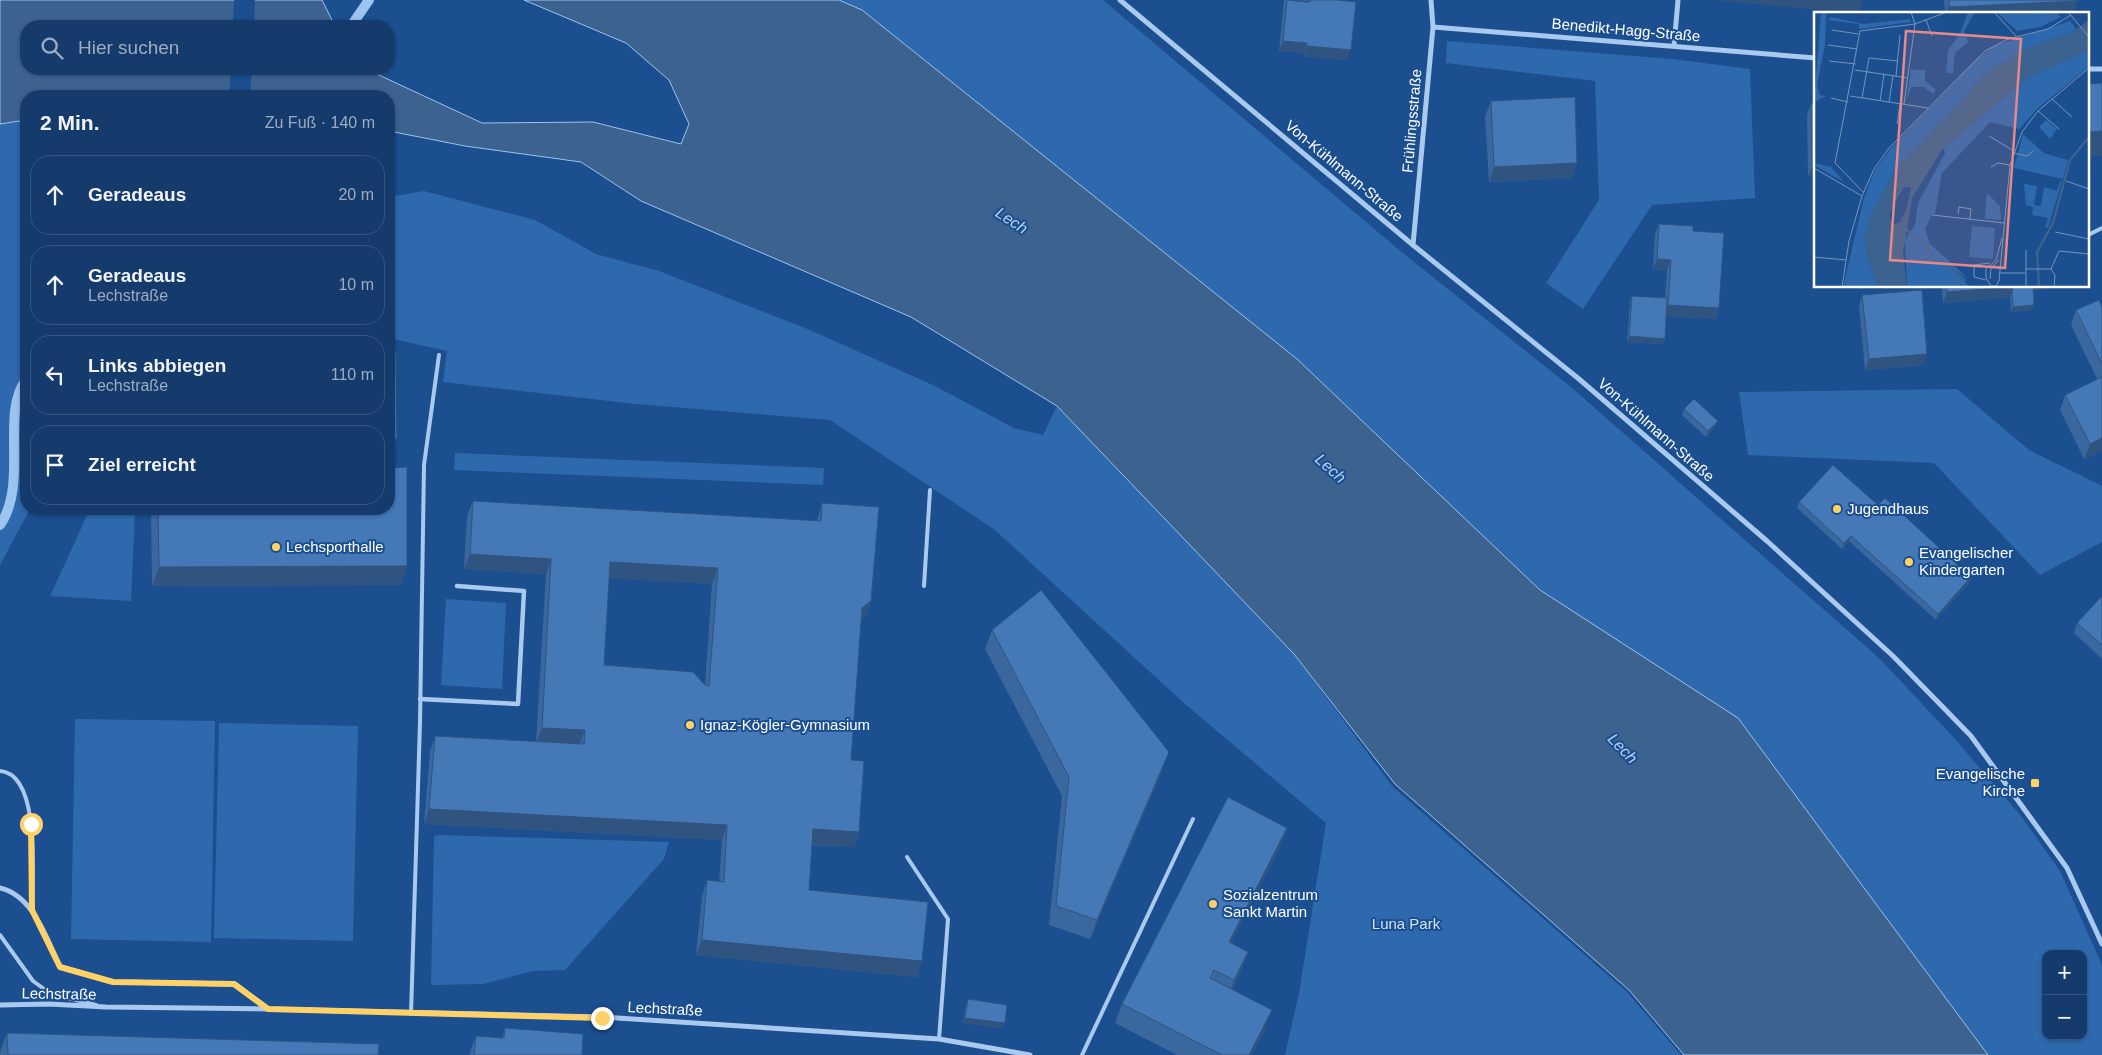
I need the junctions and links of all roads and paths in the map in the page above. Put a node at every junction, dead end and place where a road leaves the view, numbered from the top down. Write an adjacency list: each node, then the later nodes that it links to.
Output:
1 (1120, 0): 9 (street, Von-Kühlmann-Straße)
2 (1431, 0): 4 (street, Frühlingsstraße)
3 (1678, 0): 5 (street)
4 (1433, 27): 5 (street, Benedikt-Hagg-Straße); 9 (street, Frühlingsstraße)
5 (1674, 46): 6 (street, Benedikt-Hagg-Straße)
6 (1814, 58)
7 (2102, 228): 8 (lane)
8 (2090, 233)
9 (1413, 245): 21 (street, Von-Kühlmann-Straße)
10 (439, 355): 14 (lane)
11 (930, 490): 13 (lane)
12 (457, 586): 14 (street)
13 (924, 586)
14 (420, 699): 25 (lane)
15 (0, 771): 19 (lane)
16 (1193, 819): 28 (lane)
17 (907, 857): 26 (lane)
18 (0, 888): 19 (street, Lechstraße)
19 (32, 910): 24 (street, Lechstraße)
20 (0, 935): 23 (lane)
21 (2102, 944)
22 (0, 1005): 23 (street, Lechstraße)
23 (106, 1007): 24 (street, Lechstraße)
24 (268, 1009): 25 (street, Lechstraße)
25 (411, 1014): 26 (street, Lechstraße)
26 (939, 1039): 27 (street, Lechstraße)
27 (1030, 1055)
28 (1082, 1055)

